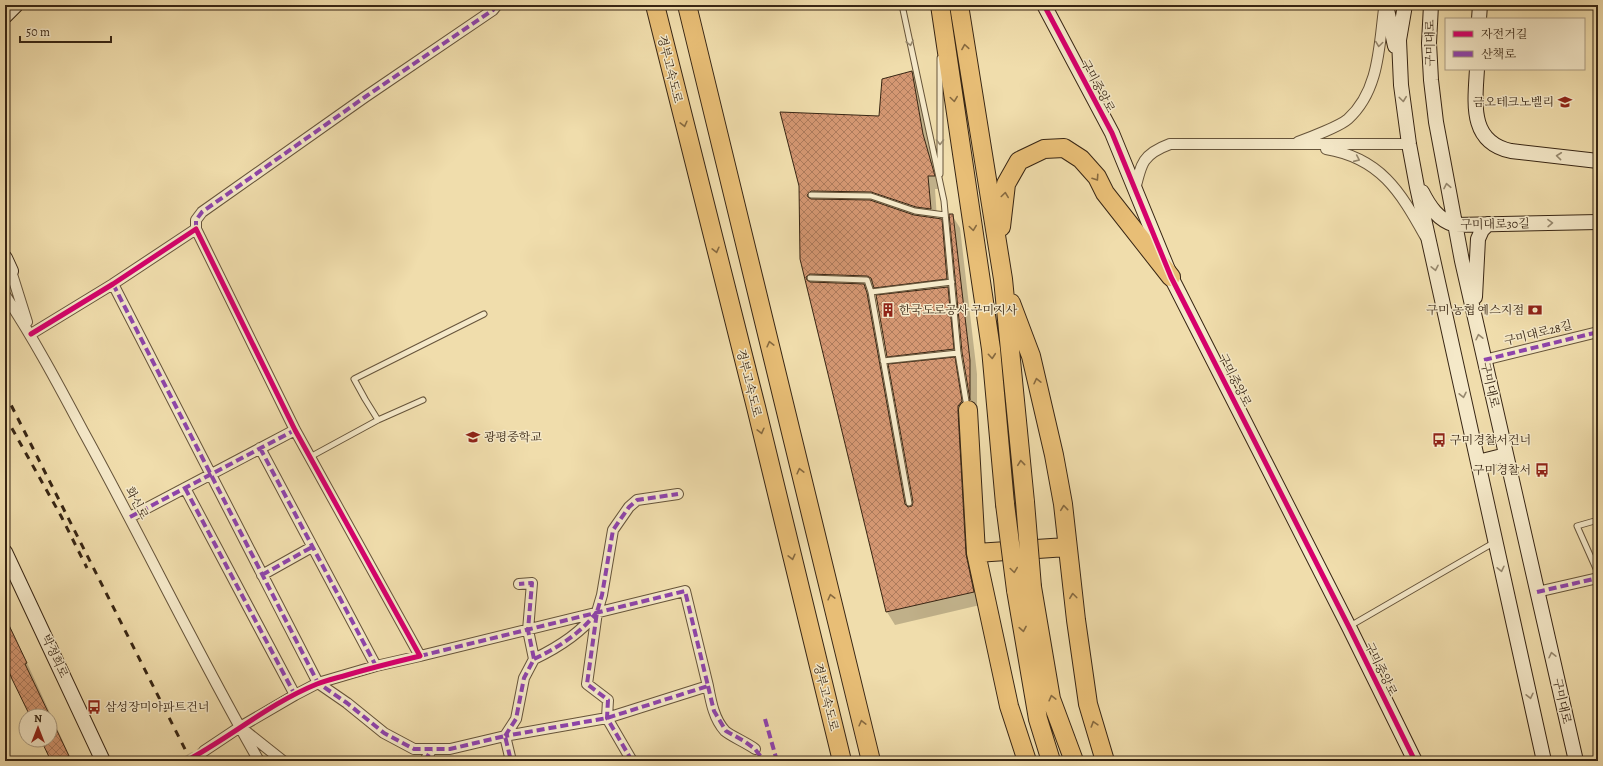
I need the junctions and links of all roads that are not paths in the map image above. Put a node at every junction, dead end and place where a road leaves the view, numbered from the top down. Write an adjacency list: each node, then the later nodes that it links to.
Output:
1 (9, 5): 14 (main road)
2 (16, 5): 15 (main road)
3 (497, 5): 32 (street)
4 (654, 5): 97 (highway, 경부고속도로, one-way to 97)
5 (687, 5): 98 (highway, one-way to 5)
6 (902, 5): 25 (lane, one-way to 25)
7 (939, 5): 17 (lane); 74 (highway, one-way to 74, bridge)
8 (959, 5): 34 (highway, one-way to 8)
9 (1044, 5): 26 (main road, 구미중앙로)
10 (1385, 5): 20 (main road); 21 (street, one-way to 21)
11 (1405, 5): 20 (main road)
12 (1431, 5): 31 (main road, 구미대로, one-way to 12)
13 (1480, 5): 16 (main road)
14 (5, 7)
15 (5, 16)
16 (1480, 18)
17 (940, 44)
18 (940, 52): 25 (lane, one-way to 25)
19 (1477, 70): 23 (main road, one-way to 19)
20 (1401, 73): 22 (main road, one-way to 22)
21 (1292, 144): 22 (street); 26 (street); 33 (street, one-way to 33)
22 (1409, 144): 24 (main road)
23 (1598, 161)
24 (1415, 179): 31 (main road, 구미대로30길); 33 (main road)
25 (940, 183): 28 (lane)
26 (1135, 190): 37 (main road, 구미중앙로)
27 (811, 195): 28 (lane)
28 (945, 215): 40 (lane)
29 (1598, 222): 30 (main road, 구미대로30길, one-way to 29)
30 (1488, 224): 31 (main road, 구미대로30길); 45 (main road)
31 (1455, 225): 45 (main road, 구미대로)
32 (196, 229): 41 (street); 54 (street)
33 (1430, 245): 58 (main road, one-way to 58)
34 (998, 248): 37 (highway, one-way to 37); 39 (highway)
35 (5, 258): 36 (main road)
36 (8, 267): 47 (street)
37 (1171, 276): 77 (main road, 구미중앙로)
38 (810, 278): 42 (lane)
39 (1003, 279): 67 (highway, one-way to 39); 74 (highway, one-way to 39, bridge)
40 (952, 282): 42 (lane); 48 (lane)
41 (113, 284): 47 (street); 59 (street)
42 (871, 292): 50 (lane)
43 (5, 294): 47 (street, 화신로)
44 (484, 314): 53 (lane)
45 (1475, 320): 49 (main road, 구미대로, one-way to 45)
46 (1598, 332): 49 (street, 구미대로28길)
47 (30, 334): 63 (street, 화신로)
48 (958, 353): 50 (lane); 52 (lane)
49 (1484, 360): 56 (main road, 구미대로)
50 (883, 361): 62 (lane)
51 (423, 400): 53 (lane)
52 (968, 410): 69 (highway)
53 (378, 420): 57 (lane)
54 (295, 430): 55 (street); 57 (street)
55 (260, 448): 59 (street); 66 (street)
56 (1506, 455): 58 (main road); 75 (main road, 구미대로)
57 (310, 457): 79 (street)
58 (1478, 462): 65 (main road)
59 (210, 474): 60 (street); 71 (street)
60 (185, 488): 63 (street); 84 (street)
61 (678, 494): 76 (street)
62 (909, 504)
63 (130, 516): 86 (street, 화신로)
64 (1598, 520): 70 (lane)
65 (1495, 542): 77 (lane); 104 (main road, one-way to 104)
66 (312, 547): 71 (street); 81 (street)
67 (1067, 547): 69 (highway); 102 (highway, one-way to 67)
68 (5, 552): 91 (main road, 박정희로)
69 (976, 553): 99 (highway)
70 (1598, 573)
71 (262, 575): 82 (street)
72 (1598, 578): 75 (street)
73 (519, 584): 78 (street)
74 (1024, 589): 100 (highway, one-way to 100); 101 (highway, one-way to 74)
75 (1538, 592): 105 (main road, 구미대로, one-way to 75)
76 (597, 612): 78 (street); 80 (street); 83 (street); 85 (street)
77 (1349, 627): 103 (main road, 구미중앙로)
78 (528, 630): 79 (street); 80 (street)
79 (420, 656): 81 (street)
80 (534, 659): 87 (street)
81 (376, 666): 82 (street)
82 (318, 684): 84 (street); 89 (street)
83 (708, 686): 85 (street); 88 (street)
84 (295, 695): 86 (street)
85 (607, 718): 87 (street); 96 (street)
86 (240, 726): 90 (street); 92 (street, 화신로); 93 (street)
87 (506, 736): 89 (street); 95 (street)
88 (755, 749)
89 (431, 750): 94 (street)
90 (204, 751)
91 (103, 761)
92 (259, 761)
93 (283, 761)
94 (424, 761)
95 (511, 761)
96 (632, 761)
97 (842, 761)
98 (871, 761)
99 (1027, 761)
100 (1051, 761)
101 (1074, 761)
102 (1105, 761)
103 (1415, 761)
104 (1544, 761)
105 (1576, 761)

